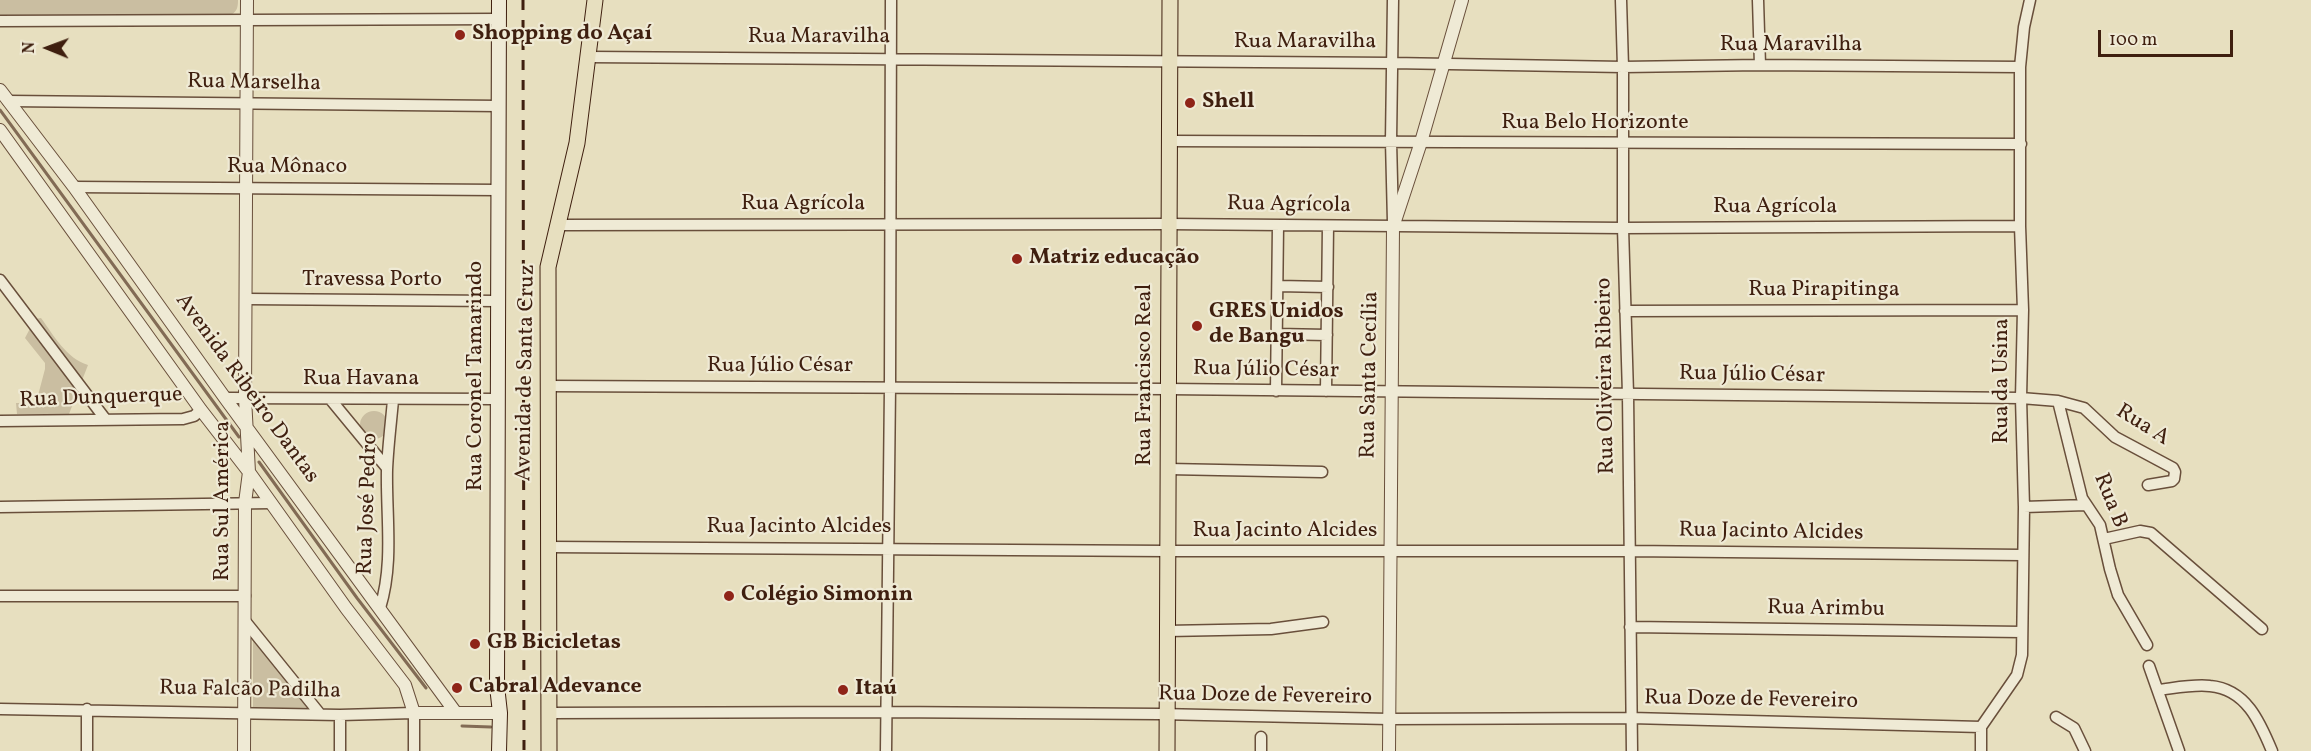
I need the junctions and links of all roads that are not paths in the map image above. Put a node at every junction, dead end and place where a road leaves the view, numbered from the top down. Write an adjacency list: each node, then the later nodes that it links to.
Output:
1 (247, 0): 12 (street, Rua Sul América)
2 (499, 0): 11 (main road, Rua Coronel Tamarindo)
3 (595, 0): 14 (main road, Avenida de Santa Cruz)
4 (891, 0): 15 (street)
5 (1170, 0): 16 (main road, Rua Francisco Real)
6 (1393, 0): 17 (street, Rua Santa Cecília)
7 (1461, 0): 18 (street)
8 (1621, 0): 20 (street, Rua Oliveira Ribeiro)
9 (1758, 0): 19 (street)
10 (2030, 0): 21 (street, Rua da Usina)
11 (499, 19): 12 (street); 24 (main road, Rua Coronel Tamarindo)
12 (247, 20): 13 (street); 23 (street, Rua Sul América)
13 (0, 21)
14 (589, 57): 15 (street, Rua Maravilha); 35 (main road, Avenida de Santa Cruz)
15 (890, 58): 16 (street, Rua Maravilha); 36 (street)
16 (1170, 62): 17 (street, Rua Maravilha); 26 (main road, Rua Francisco Real)
17 (1392, 63): 18 (street, Rua Maravilha); 27 (street, Rua Santa Cecília)
18 (1444, 64): 20 (street, Rua Maravilha); 28 (street)
19 (1760, 65): 20 (street, Rua Maravilha); 21 (street, Rua Maravilha)
20 (1623, 67): 29 (street, Rua Oliveira Ribeiro)
21 (2020, 67): 30 (street, Rua da Usina)
22 (4, 96): 23 (street, Rua Marselha); 31 (street, Avenida Ribeiro Dantas)
23 (246, 103): 24 (street, Rua Marselha); 32 (street, Rua Sul América)
24 (500, 105): 33 (main road, Rua Coronel Tamarindo)
25 (0, 130): 65 (street, Avenida Ribeiro Dantas)
26 (1169, 141): 27 (street, Rua Belo Horizonte); 34 (main road, Rua Francisco Real)
27 (1391, 141): 28 (street, Rua Belo Horizonte); 40 (street, Rua Santa Cecília)
28 (1421, 142): 29 (street, Rua Belo Horizonte); 40 (street)
29 (1623, 144): 30 (street, Rua Belo Horizonte); 41 (street, Rua Oliveira Ribeiro)
30 (2021, 144): 39 (street, Rua da Usina)
31 (74, 187): 32 (street, Rua Mônaco); 58 (street, Avenida Ribeiro Dantas)
32 (245, 187): 33 (street, Rua Mônaco); 45 (street, Rua Sul América)
33 (499, 190): 46 (main road, Rua Coronel Tamarindo)
34 (1169, 224): 36 (street, Rua Agrícola); 38 (street, Rua Agrícola); 53 (main road, Rua Francisco Real)
35 (558, 225): 36 (street, Rua Agrícola); 51 (main road, Avenida de Santa Cruz)
36 (889, 225): 52 (street)
37 (1328, 225): 38 (street, Rua Agrícola); 40 (street, Rua Agrícola); 44 (street)
38 (1278, 226): 43 (street)
39 (2020, 226): 41 (street, Rua Agrícola); 47 (street, Rua da Usina)
40 (1393, 227): 41 (street, Rua Agrícola); 56 (street, Rua Santa Cecília)
41 (1623, 228): 48 (street, Rua Oliveira Ribeiro)
42 (0, 280): 66 (street)
43 (1278, 286): 44 (street); 49 (street)
44 (1328, 286): 50 (street)
45 (247, 299): 46 (street, Travessa Porto); 59 (street, Rua Sul América)
46 (497, 301): 61 (main road, Rua Coronel Tamarindo)
47 (2023, 310): 48 (street, Rua Pirapitinga); 60 (street, Rua da Usina)
48 (1625, 311): 57 (street, Rua Oliveira Ribeiro)
49 (1277, 334): 50 (street); 54 (street)
50 (1327, 335): 55 (street)
51 (548, 386): 52 (street, Rua Júlio César); 80 (main road, Avenida de Santa Cruz)
52 (890, 387): 53 (street, Rua Júlio César); 81 (street)
53 (1168, 389): 54 (street, Rua Júlio César); 70 (main road, Rua Francisco Real)
54 (1276, 390): 55 (street, Rua Júlio César)
55 (1326, 391): 56 (street, Rua Júlio César)
56 (1391, 391): 57 (street, Rua Júlio César); 84 (street, Rua Santa Cecília)
57 (1628, 394): 60 (street, Rua Júlio César); 83 (street, Rua Oliveira Ribeiro)
58 (225, 398): 59 (street, Rua Havana); 68 (street, Avenida Ribeiro Dantas)
59 (245, 398): 62 (street, Rua Havana); 68 (street, Rua Sul América)
60 (2021, 398): 64 (street, Rua A); 78 (street, Rua da Usina)
61 (497, 399): 63 (street, Rua Havana); 104 (main road, Rua Coronel Tamarindo)
62 (331, 400): 63 (street, Rua Havana); 69 (street)
63 (393, 400): 69 (street, Rua José Pedro)
64 (2058, 401): 73 (street, Rua A); 76 (street, Rua B)
65 (201, 410): 66 (street, Rua Dunquerque); 71 (street, Avenida Ribeiro Dantas)
66 (106, 420): 67 (street, Rua Dunquerque)
67 (0, 421)
68 (247, 426): 71 (street, Rua Sul América); 88 (street, Avenida Ribeiro Dantas)
69 (387, 468): 88 (street, Rua José Pedro)
70 (1168, 470): 72 (street); 82 (main road, Rua Francisco Real)
71 (249, 472): 74 (street, Rua Sul América); 75 (street, Avenida Ribeiro Dantas)
72 (1322, 472)
73 (2148, 485)
74 (245, 503): 75 (street); 77 (street); 87 (street, Rua Sul América)
75 (271, 503): 102 (street, Avenida Ribeiro Dantas)
76 (2086, 506): 78 (street); 79 (street, Rua B)
77 (0, 507)
78 (2024, 507): 85 (street, Rua da Usina)
79 (2104, 539): 92 (street); 95 (street, Rua B)
80 (548, 547): 81 (street, Rua Jacinto Alcides); 105 (main road, Avenida de Santa Cruz)
81 (888, 548): 82 (street, Rua Jacinto Alcides); 101 (street)
82 (1167, 551): 84 (street, Rua Jacinto Alcides); 93 (main road, Rua Francisco Real)
83 (1629, 551): 84 (street, Rua Jacinto Alcides); 85 (street, Rua Jacinto Alcides); 91 (street, Rua Oliveira Ribeiro)
84 (1390, 552): 111 (street, Rua Santa Cecília)
85 (2022, 555): 94 (street, Rua da Usina)
86 (0, 596): 87 (street)
87 (245, 596): 89 (street, Rua Sul América)
88 (380, 608): 103 (street, Avenida Ribeiro Dantas)
89 (245, 621): 100 (street, Rua Sul América); 106 (street)
90 (1323, 622): 93 (street)
91 (1630, 627): 94 (street, Rua Arimbu); 110 (street, Rua Oliveira Ribeiro)
92 (2262, 628)
93 (1167, 631): 107 (main road, Rua Francisco Real)
94 (2022, 632): 112 (street, Rua da Usina)
95 (2147, 645)
96 (2150, 666): 97 (street)
97 (2158, 690): 127 (street); 128 (street)
98 (0, 709): 99 (street, Rua Falcão Padilha)
99 (87, 709): 100 (street, Rua Falcão Padilha); 114 (street)
100 (245, 712): 106 (street, Rua Falcão Padilha); 115 (street, Rua Sul América)
101 (885, 712): 105 (street, Rua Doze de Fevereiro); 107 (street, Rua Doze de Fevereiro); 120 (street)
102 (414, 713): 103 (street, Rua Falcão Padilha); 108 (street, Rua Falcão Padilha); 117 (street)
103 (456, 713): 104 (street, Rua Falcão Padilha)
104 (500, 713): 118 (main road, Rua Coronel Tamarindo)
105 (549, 713): 119 (main road, Avenida de Santa Cruz)
106 (320, 714): 108 (street, Rua Falcão Padilha)
107 (1167, 714): 111 (street, Rua Doze de Fevereiro); 121 (main road, Rua Francisco Real)
108 (340, 715): 116 (street)
109 (2056, 717): 126 (street)
110 (1631, 718): 111 (street, Rua Doze de Fevereiro); 112 (street, Rua Doze de Fevereiro); 124 (street, Rua Oliveira Ribeiro)
111 (1389, 719): 123 (street, Rua Santa Cecília)
112 (1981, 727): 125 (street)
113 (1261, 737): 122 (street)
114 (87, 751)
115 (244, 751)
116 (340, 751)
117 (414, 751)
118 (499, 751)
119 (549, 751)
120 (886, 751)
121 (1167, 751)
122 (1261, 751)
123 (1389, 751)
124 (1632, 751)
125 (1981, 751)
126 (2085, 751)
127 (2179, 751)
128 (2272, 751)

